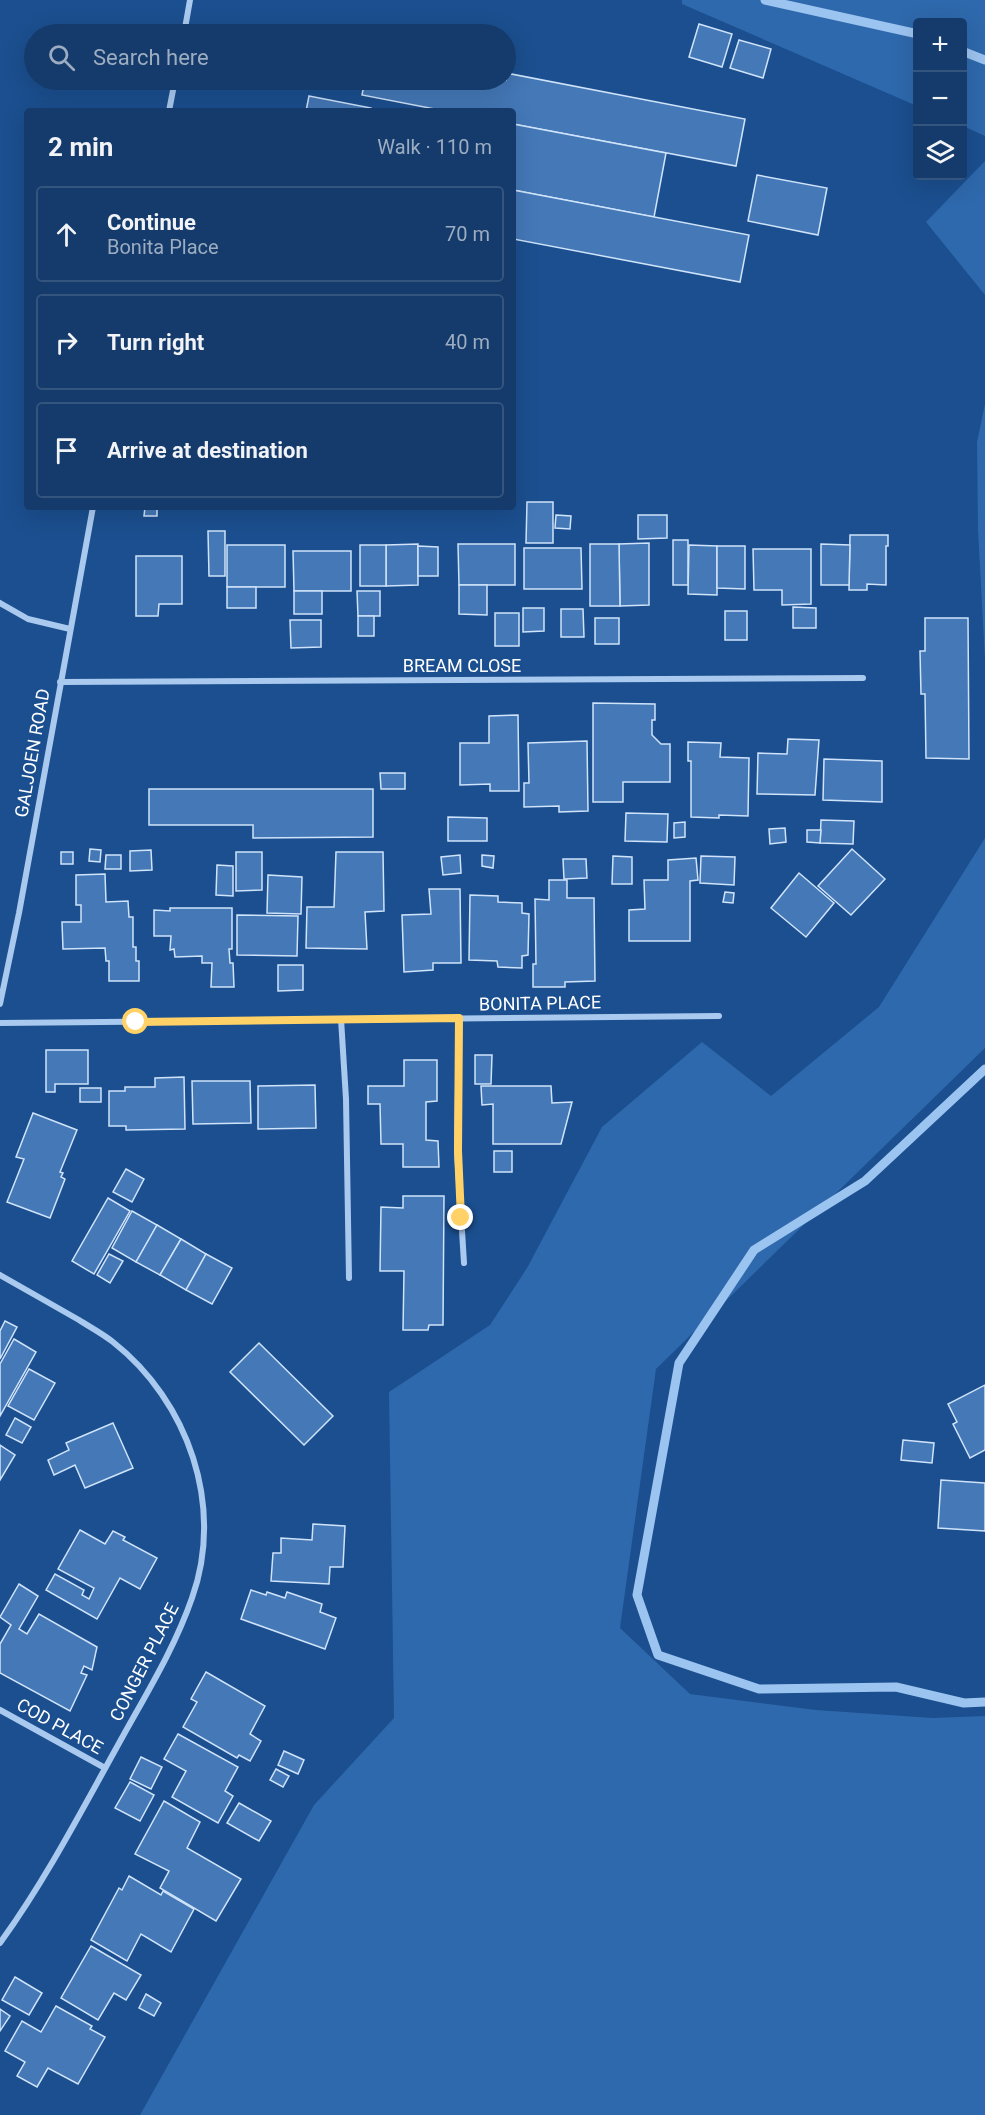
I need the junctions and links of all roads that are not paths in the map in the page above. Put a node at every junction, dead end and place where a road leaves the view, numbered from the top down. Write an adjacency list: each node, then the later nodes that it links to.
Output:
1 (190, 0): 2 (street)
2 (186, 24)
3 (173, 90): 4 (street)
4 (170, 108)
5 (92, 510): 7 (street, GALJOEN ROAD)
6 (0, 603): 7 (street)
7 (70, 629): 9 (street, GALJOEN ROAD)
8 (863, 678): 9 (street, BREAM CLOSE)
9 (60, 682): 10 (street, GALJOEN ROAD)
10 (0, 1004)
11 (719, 1016): 12 (street, BONITA PLACE)
12 (459, 1018): 13 (street, BONITA PLACE); 15 (street)
13 (341, 1020): 14 (street, BONITA PLACE); 17 (street)
14 (0, 1023)
15 (464, 1263)
16 (0, 1275): 19 (street, CONGER PLACE)
17 (349, 1278)
18 (0, 1710): 19 (street, COD PLACE)
19 (105, 1768): 20 (street, CONGER PLACE)
20 (0, 1943)

